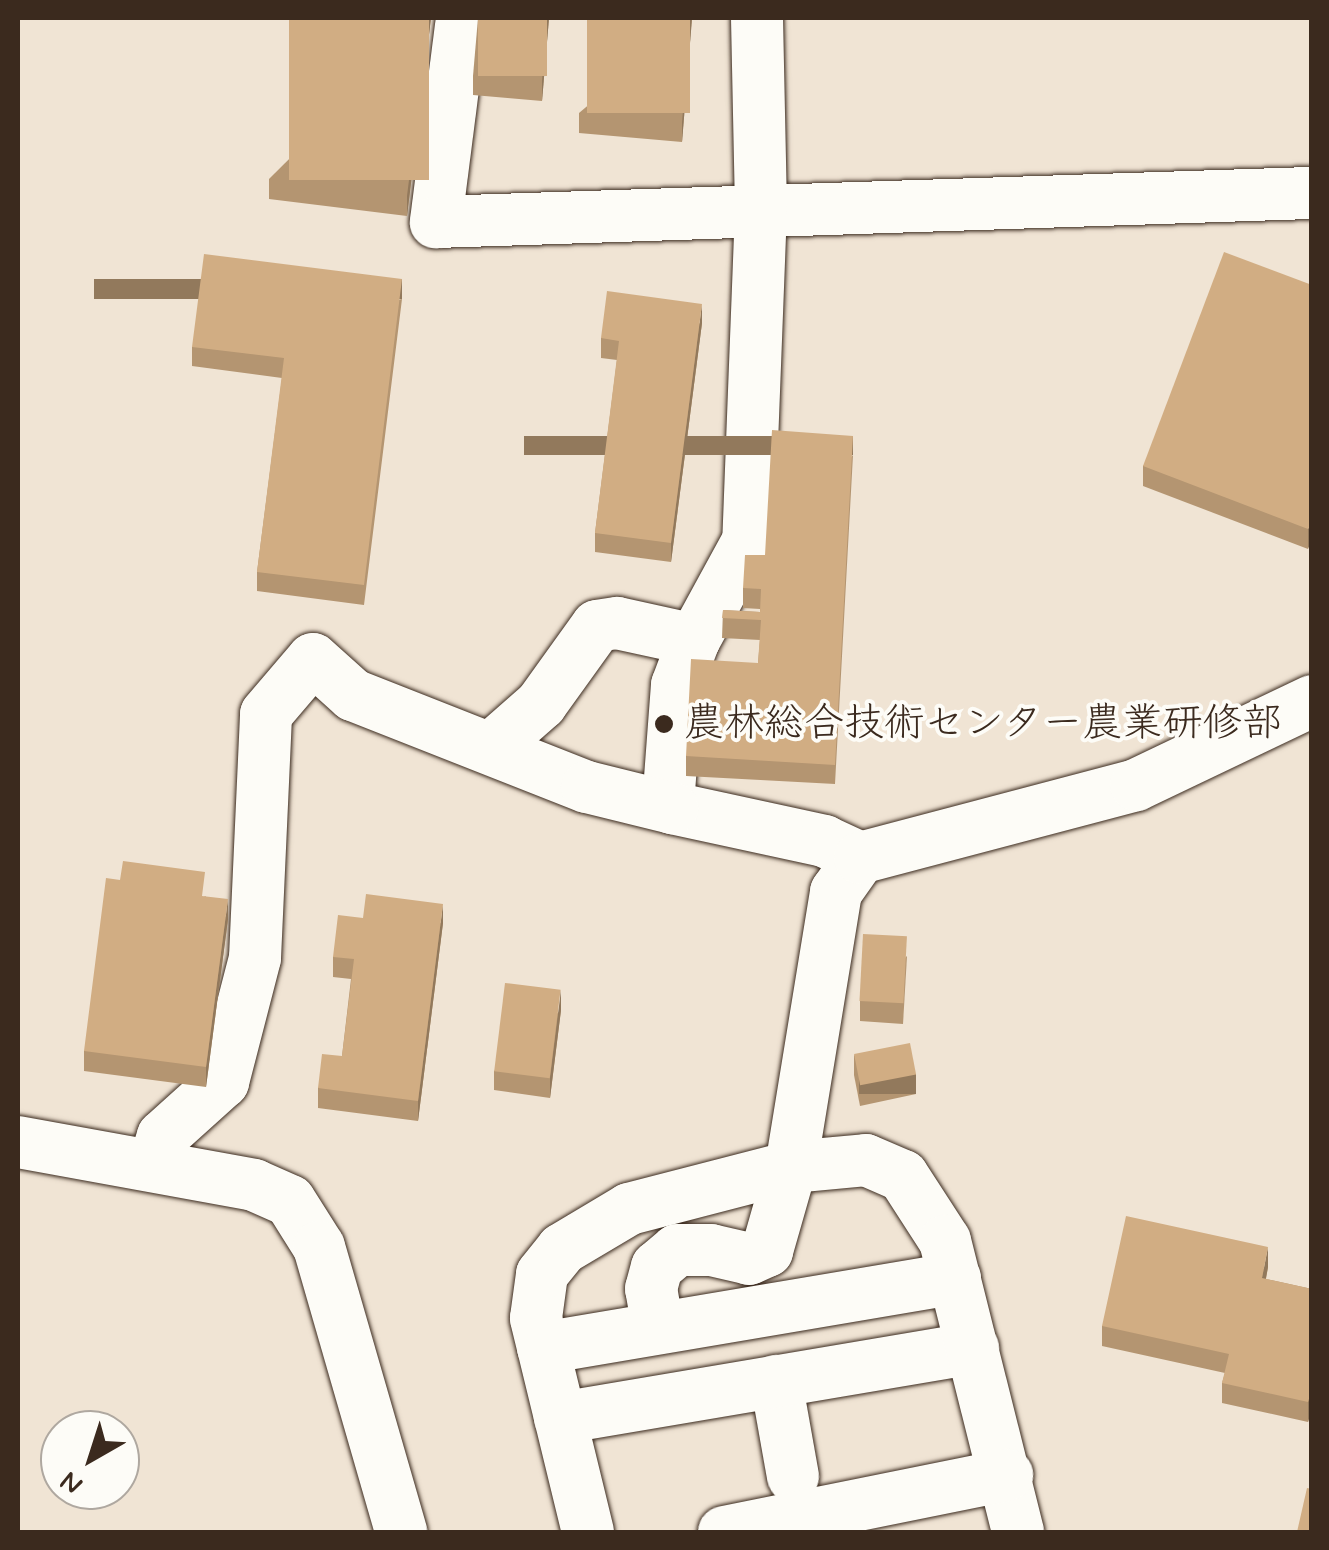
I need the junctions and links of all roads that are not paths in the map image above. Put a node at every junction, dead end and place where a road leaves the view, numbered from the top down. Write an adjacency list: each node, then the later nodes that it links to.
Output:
1 (462, 18): 4 (lane)
2 (757, 18): 4 (lane)
3 (1312, 193): 4 (lane)
4 (761, 208): 5 (lane)
5 (694, 640): 7 (lane); 8 (lane)
6 (1312, 701): 9 (lane)
7 (491, 748): 8 (lane); 11 (lane)
8 (672, 808): 9 (lane)
9 (860, 858): 12 (lane)
10 (18, 1142): 11 (lane)
11 (154, 1165): 21 (lane)
12 (792, 1167): 13 (lane); 14 (lane); 15 (lane)
13 (954, 1278): 14 (lane); 16 (lane)
14 (658, 1328): 15 (lane)
15 (543, 1348): 18 (lane)
16 (973, 1348): 17 (lane); 19 (lane)
17 (776, 1381): 18 (lane); 20 (lane)
18 (560, 1418): 22 (lane)
19 (1006, 1474): 20 (lane); 24 (lane)
20 (798, 1509): 23 (lane)
21 (401, 1532)
22 (588, 1532)
23 (724, 1532)
24 (1018, 1532)

